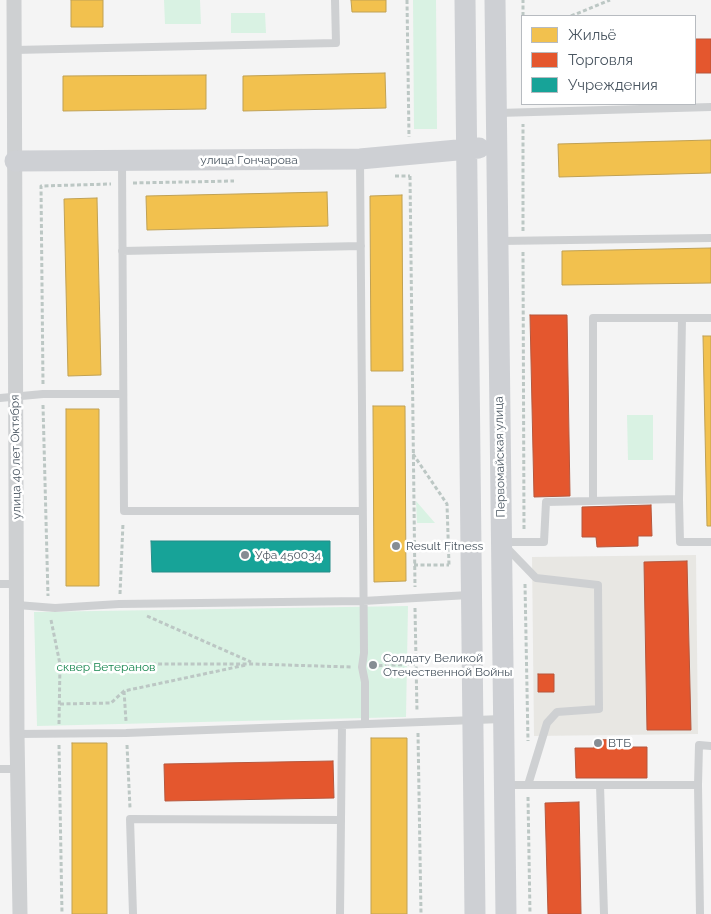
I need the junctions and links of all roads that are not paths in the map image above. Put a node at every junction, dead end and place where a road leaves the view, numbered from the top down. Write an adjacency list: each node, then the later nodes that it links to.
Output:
1 (14, 0): 5 (street, улица 40 лет Октября)
2 (335, 0): 5 (lane)
3 (464, 0): 8 (main road)
4 (495, 0): 7 (main road, Первомайская улица)
5 (14, 50): 11 (street, улица 40 лет Октября)
6 (711, 107): 7 (lane)
7 (496, 113): 9 (main road, Первомайская улица)
8 (466, 148): 9 (main road, улица Гончарова); 10 (main road, улица Гончарова); 28 (main road)
9 (496, 148): 14 (main road, Первомайская улица)
10 (360, 159): 12 (main road, улица Гончарова); 15 (lane)
11 (8, 161): 12 (main road, улица Гончарова); 20 (street, улица 40 лет Октября)
12 (122, 161): 16 (lane)
13 (711, 238): 14 (lane)
14 (498, 241): 24 (main road, Первомайская улица)
15 (361, 246): 16 (lane); 23 (lane)
16 (122, 251): 19 (lane)
17 (682, 318): 18 (lane); 21 (lane); 22 (lane)
18 (711, 318)
19 (123, 394): 20 (lane); 23 (lane)
20 (8, 397): 27 (street, улица 40 лет Октября)
21 (679, 499): 22 (lane); 25 (lane)
22 (593, 501): 24 (lane)
23 (362, 511): 29 (lane)
24 (501, 542): 31 (main road, Первомайская улица); 40 (lane)
25 (711, 542)
26 (0, 584): 27 (lane)
27 (17, 584): 30 (street, улица 40 лет Октября)
28 (471, 595): 29 (lane); 32 (main road)
29 (363, 601): 30 (lane); 33 (lane)
30 (17, 606): 35 (street, улица 40 лет Октября)
31 (504, 719): 32 (lane); 39 (main road, Первомайская улица)
32 (472, 720): 33 (lane); 47 (main road)
33 (366, 724): 34 (lane)
34 (342, 725): 35 (lane); 43 (lane)
35 (17, 734): 38 (street, улица 40 лет Октября)
36 (711, 746): 42 (lane)
37 (0, 769): 38 (lane)
38 (18, 769): 44 (street, улица 40 лет Октября)
39 (504, 785): 40 (lane); 48 (main road, Первомайская улица)
40 (528, 785): 41 (lane)
41 (600, 785): 42 (lane); 49 (lane)
42 (698, 785): 50 (lane)
43 (341, 820): 45 (lane); 46 (lane)
44 (20, 914)
45 (133, 914)
46 (340, 914)
47 (475, 914)
48 (506, 914)
49 (604, 914)
50 (700, 914)

